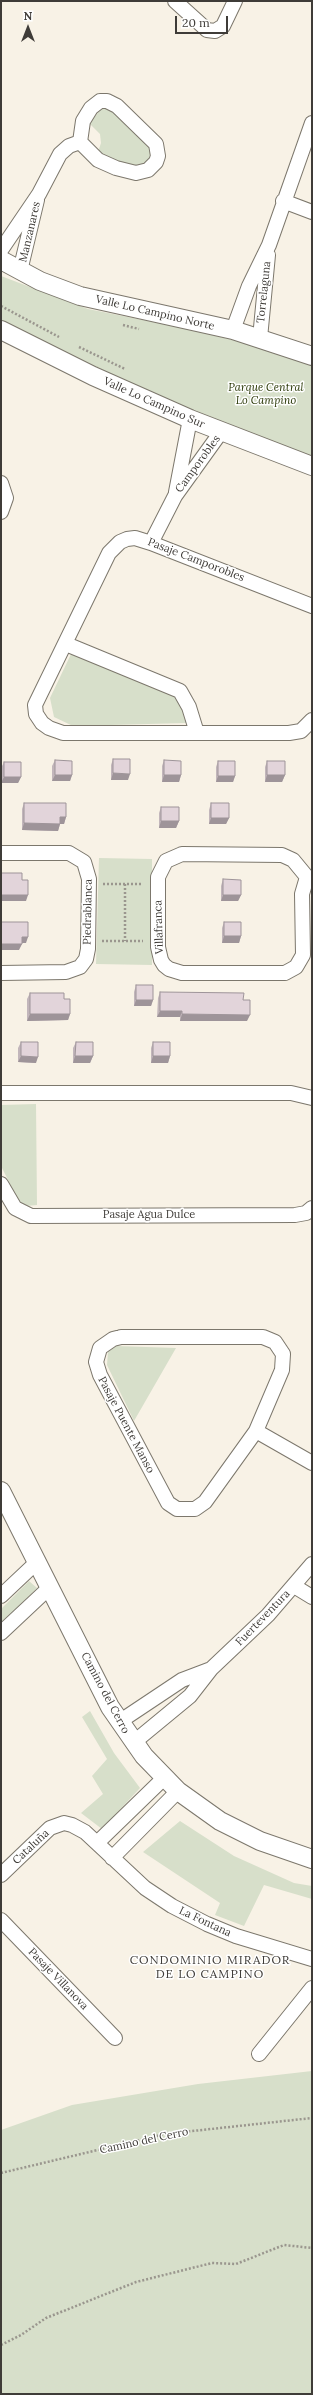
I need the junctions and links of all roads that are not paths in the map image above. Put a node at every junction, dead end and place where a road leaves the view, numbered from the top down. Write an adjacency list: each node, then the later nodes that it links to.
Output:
1 (175, 1): 2 (street)
2 (235, 1)
3 (312, 123): 6 (street, Torrelaguna)
4 (80, 142): 4 (street); 5 (street, Manzanares)
5 (39, 194): 9 (street, Manzanares); 11 (street, Manzanares)
6 (283, 201): 7 (street); 8 (street, Torrelaguna)
7 (312, 212)
8 (268, 245): 12 (street, Torrelaguna); 14 (street, Torrelaguna)
9 (1, 250)
10 (1, 260): 11 (street, Valle Lo Campino Norte)
11 (20, 271): 12 (street, Valle Lo Campino Norte)
12 (232, 330): 14 (street, Valle Lo Campino Norte)
13 (2, 331): 16 (street, Valle Lo Campino Sur)
14 (260, 338): 15 (street, Valle Lo Campino Norte)
15 (312, 356)
16 (190, 419): 17 (street, Valle Lo Campino Sur); 20 (street, Camporobles)
17 (221, 432): 18 (street, Valle Lo Campino Sur); 20 (street, Camporobles)
18 (312, 466)
19 (1, 483): 21 (street)
20 (175, 496): 22 (street, Camporobles)
21 (1, 512)
22 (151, 543): 23 (street, Pasaje Camporobles); 24 (street, Pasaje Camporobles)
23 (312, 606)
24 (66, 644): 26 (street); 26 (street, Pasaje Camporobles)
25 (312, 720): 26 (street, Pasaje Camporobles)
26 (197, 733)
27 (1, 853): 29 (street, Piedrablanca)
28 (309, 877): 28 (street, Villafranca)
29 (1, 973)
30 (1, 1093): 31 (street)
31 (312, 1098)
32 (1, 1184): 33 (street, Pasaje Agua Dulce)
33 (312, 1208)
34 (256, 1431): 34 (street, Pasaje Puente Manso); 35 (street)
35 (311, 1464)
36 (1, 1491): 37 (street, Camino del Cerro)
37 (37, 1562): 40 (street, Camino del Cerro); 41 (street)
38 (311, 1568): 39 (street, Fuerteventura)
39 (294, 1586): 42 (street); 44 (street, Fuerteventura)
40 (50, 1587): 43 (street); 45 (street, Camino del Cerro)
41 (1, 1596)
42 (312, 1597)
43 (1, 1634)
44 (211, 1669): 45 (street, Fuerteventura); 46 (street, Fuerteventura)
45 (119, 1722): 46 (street, Camino del Cerro)
46 (133, 1743): 47 (street, Camino del Cerro)
47 (164, 1778): 48 (street, Camino del Cerro); 50 (street)
48 (178, 1790): 51 (street); 52 (street, Camino del Cerro)
49 (64, 1823): 50 (street, La Fontana); 53 (street, Cataluña)
50 (97, 1843): 51 (street, La Fontana)
51 (112, 1858): 55 (street, La Fontana)
52 (312, 1858)
53 (1, 1875)
54 (1, 1920): 57 (street, Pasaje Villanova)
55 (312, 1958)
56 (312, 1988): 58 (street)
57 (115, 2038)
58 (259, 2054)

